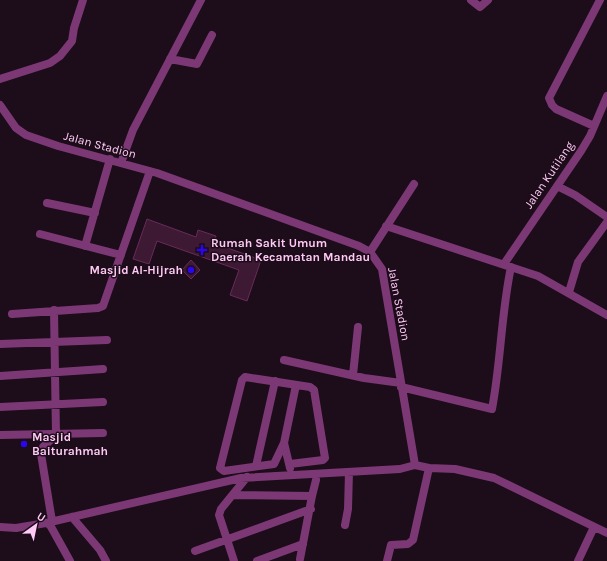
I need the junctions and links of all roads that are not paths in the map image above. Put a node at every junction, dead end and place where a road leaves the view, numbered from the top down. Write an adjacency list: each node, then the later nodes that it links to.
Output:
1 (83, 0): 8 (street)
2 (201, 0): 7 (street)
3 (471, 0): 4 (street)
4 (488, 0)
5 (600, 0): 11 (street)
6 (212, 35): 7 (street)
7 (170, 59): 13 (street)
8 (0, 79)
9 (607, 96): 11 (street, Jalan Kutilang)
10 (0, 105): 12 (street, Jalan Stadion)
11 (594, 126): 16 (street, Jalan Kutilang)
12 (110, 160): 13 (street, Jalan Stadion); 18 (street)
13 (121, 163): 14 (street, Jalan Stadion)
14 (150, 171): 24 (street, Jalan Stadion); 25 (street)
15 (414, 184): 21 (street)
16 (557, 186): 19 (street); 26 (street, Jalan Kutilang)
17 (47, 203): 18 (street)
18 (95, 213): 23 (street)
19 (607, 217)
20 (607, 222): 27 (street)
21 (386, 226): 24 (street); 26 (street)
22 (40, 234): 23 (street)
23 (85, 246): 25 (street)
24 (370, 252): 42 (street, Jalan Stadion)
25 (121, 255): 28 (street)
26 (508, 265): 27 (street); 42 (street)
27 (569, 292): 30 (street)
28 (54, 310): 29 (street); 33 (street)
29 (12, 314)
30 (607, 314)
31 (358, 327): 39 (street)
32 (107, 340): 33 (street)
33 (55, 342): 34 (street); 37 (street)
34 (0, 344)
35 (284, 360): 39 (street)
36 (103, 369): 37 (street)
37 (56, 372): 38 (street); 44 (street)
38 (0, 376)
39 (353, 376): 42 (street)
40 (275, 381): 41 (street); 52 (street); 52 (street)
41 (296, 385): 49 (street); 50 (street)
42 (401, 385): 51 (street, Jalan Stadion)
43 (102, 402): 44 (street)
44 (56, 404): 45 (street); 48 (street)
45 (0, 407)
46 (103, 433): 48 (street)
47 (0, 435): 48 (street)
48 (56, 435): 62 (street)
49 (284, 443): 50 (street); 52 (street)
50 (290, 464): 55 (street)
51 (416, 465): 53 (street); 54 (street)
52 (256, 466)
53 (429, 468): 65 (street); 75 (street)
54 (349, 472): 55 (street); 63 (street)
55 (290, 474): 56 (street)
56 (247, 477): 58 (street); 61 (street)
57 (316, 480): 59 (street)
58 (234, 495): 59 (street); 67 (street)
59 (312, 496): 60 (street)
60 (311, 508): 67 (street); 68 (street)
61 (72, 517): 62 (street); 72 (street)
62 (49, 522): 64 (street); 71 (street)
63 (345, 525)
64 (0, 527)
65 (594, 527): 66 (street); 76 (street)
66 (607, 533)
67 (226, 539): 69 (street); 73 (street)
68 (303, 544): 70 (street); 74 (street)
69 (195, 551)
70 (300, 559)
71 (70, 561)
72 (106, 561)
73 (234, 561)
74 (257, 561)
75 (388, 561)
76 (578, 561)

